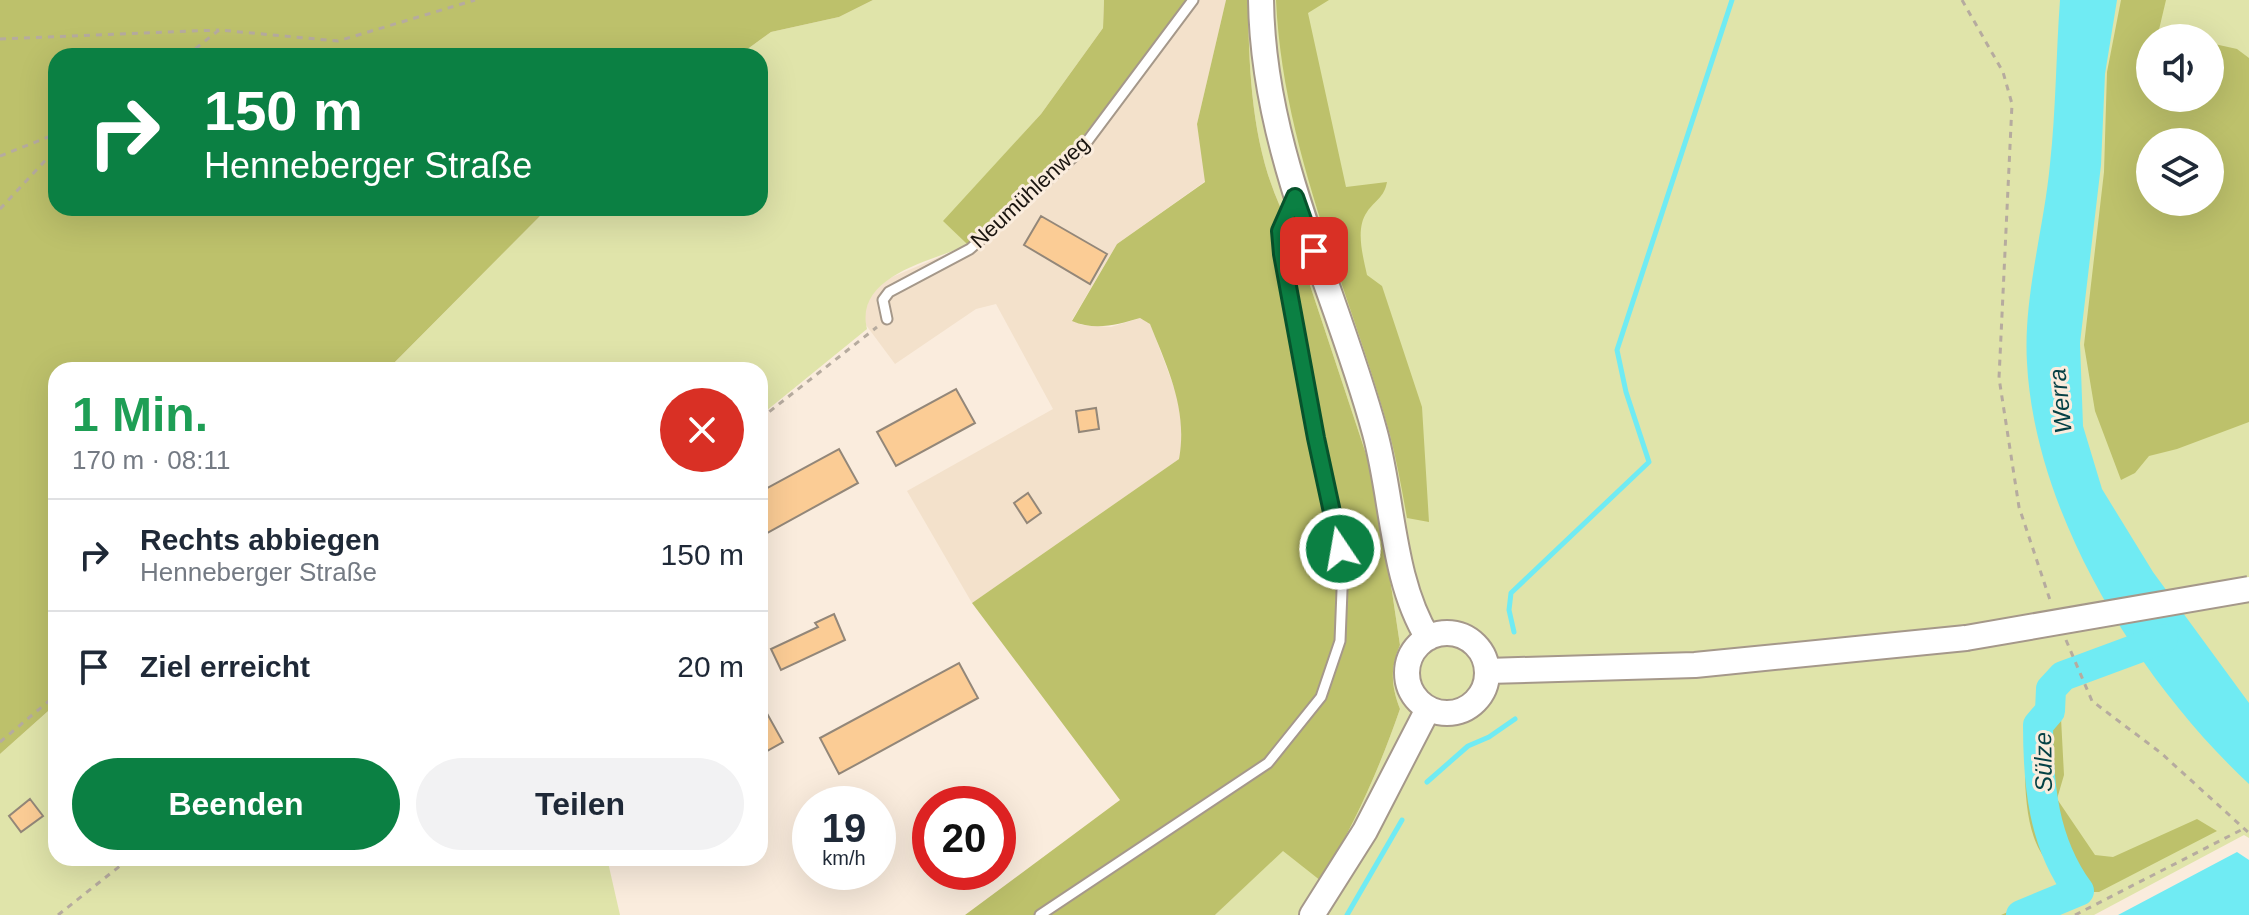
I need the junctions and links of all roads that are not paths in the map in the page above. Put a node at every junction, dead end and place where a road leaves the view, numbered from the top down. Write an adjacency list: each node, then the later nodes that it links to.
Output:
1 (1193, 0): 4 (lane, Neumühlenweg)
2 (1261, 0): 3 (main road)
3 (1295, 197): 6 (main road); 9 (lane)
4 (887, 319)
5 (2249, 589): 7 (main road, bridge)
6 (1428, 638): 7 (main road); 8 (main road)
7 (1487, 671): 8 (main road)
8 (1428, 709): 10 (main road)
9 (1040, 915)
10 (1312, 915)

